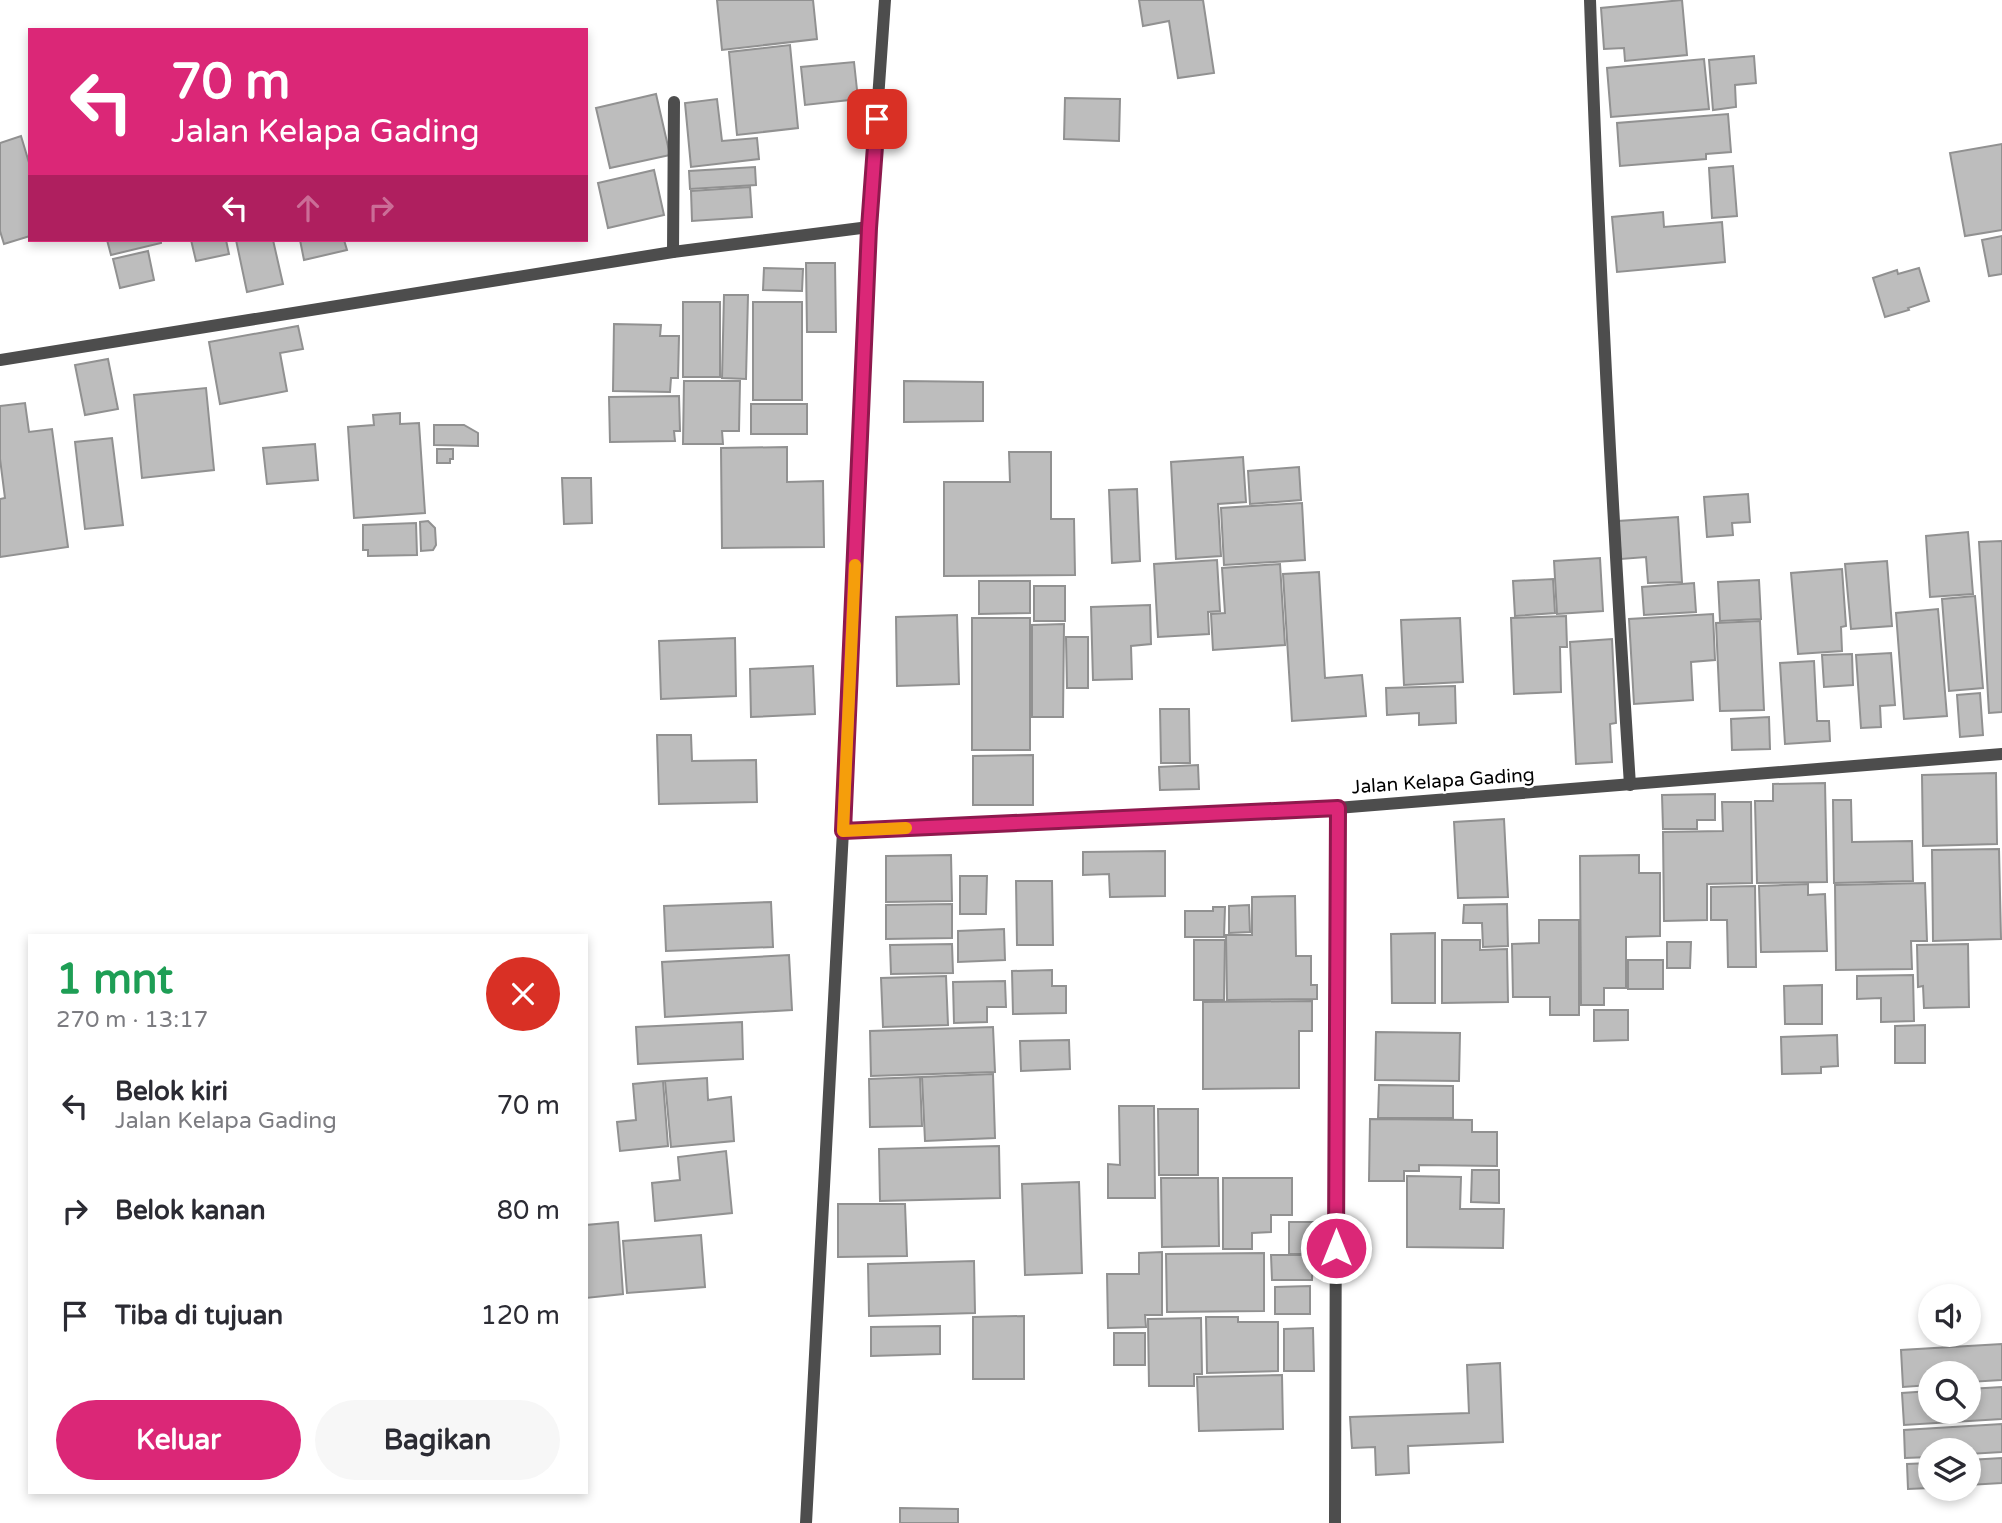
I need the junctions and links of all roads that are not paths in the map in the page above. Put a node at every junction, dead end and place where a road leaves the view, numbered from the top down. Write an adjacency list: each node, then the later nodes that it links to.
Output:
1 (885, 0): 4 (street)
2 (1590, 0): 8 (street)
3 (674, 102): 5 (street)
4 (869, 228): 5 (street); 10 (street)
5 (673, 252): 6 (street)
6 (0, 360)
7 (2002, 754): 8 (street, Jalan Kelapa Gading)
8 (1629, 785): 9 (street, Jalan Kelapa Gading)
9 (1338, 808): 10 (street, Jalan Kelapa Gading); 12 (street)
10 (843, 831): 11 (street)
11 (806, 1523)
12 (1335, 1523)

